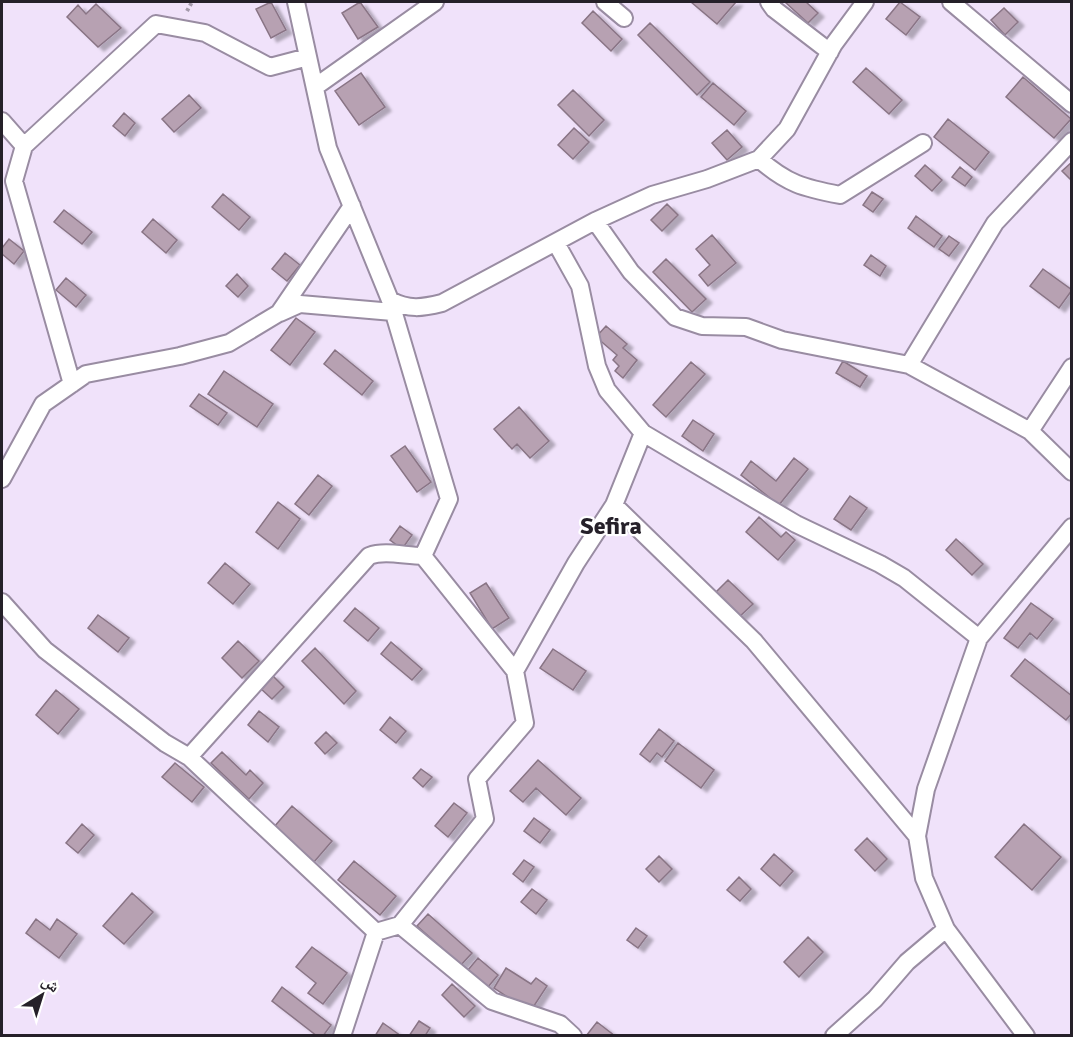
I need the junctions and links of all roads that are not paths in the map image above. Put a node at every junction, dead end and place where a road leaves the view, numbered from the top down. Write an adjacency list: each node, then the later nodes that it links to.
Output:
1 (296, 2): 9 (street)
2 (435, 2): 10 (street)
3 (605, 2): 7 (street)
4 (769, 2): 8 (street)
5 (865, 2): 8 (street)
6 (951, 2): 11 (street)
7 (624, 18)
8 (830, 52): 16 (street)
9 (308, 57): 10 (street); 15 (street)
10 (315, 87): 17 (street)
11 (1071, 104)
12 (2, 121): 15 (street)
13 (1071, 141): 22 (street)
14 (923, 144): 16 (street)
15 (24, 146): 24 (street)
16 (759, 159): 18 (street)
17 (352, 206): 20 (street); 21 (street)
18 (595, 221): 19 (street); 22 (street)
19 (556, 243): 20 (street); 26 (street)
20 (392, 306): 21 (street); 31 (street)
21 (279, 313): 24 (street)
22 (909, 365): 25 (street)
23 (1071, 367): 25 (street)
24 (72, 384): 28 (street)
25 (1030, 431): 27 (street)
26 (643, 434): 29 (street); 33 (street)
27 (1071, 472)
28 (2, 479)
29 (614, 505): 34 (street); 36 (street)
30 (1071, 527): 33 (street)
31 (423, 556): 34 (street); 35 (street)
32 (2, 602): 35 (street)
33 (979, 638): 36 (street)
34 (515, 670): 37 (street)
35 (189, 757): 39 (street)
36 (917, 836): 38 (street)
37 (400, 925): 39 (street); 41 (street)
38 (946, 929): 42 (street); 43 (street)
39 (376, 932): 40 (street)
40 (342, 1035)
41 (573, 1035)
42 (834, 1035)
43 (1026, 1035)

